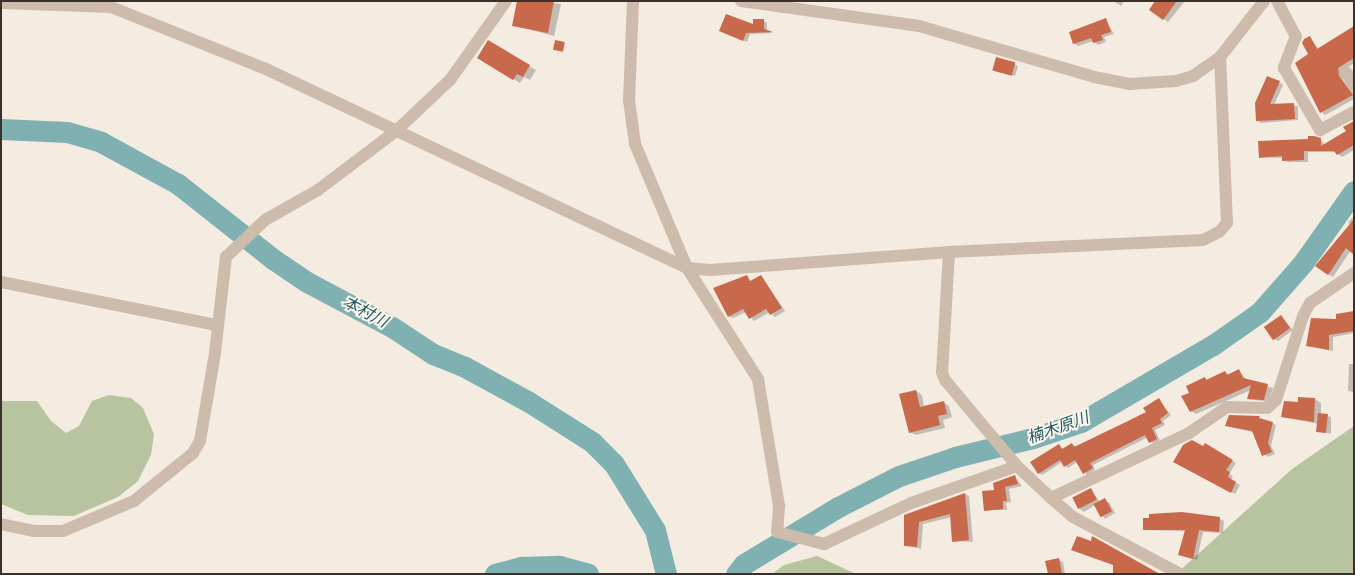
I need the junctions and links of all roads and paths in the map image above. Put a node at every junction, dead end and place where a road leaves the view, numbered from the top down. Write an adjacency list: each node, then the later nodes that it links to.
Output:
1 (506, 1): 11 (street)
2 (633, 1): 13 (street)
3 (741, 1): 7 (street)
4 (1264, 1): 7 (street)
5 (1277, 1): 10 (street)
6 (1, 3): 11 (street)
7 (1220, 57): 12 (street)
8 (1346, 72): 9 (street)
9 (1354, 86)
10 (1354, 112)
11 (396, 132): 13 (street); 16 (street)
12 (949, 252): 13 (street); 17 (street)
13 (687, 268): 17 (street)
14 (1354, 272): 18 (street)
15 (1, 282): 16 (street)
16 (217, 325): 19 (street)
17 (1014, 463): 18 (street)
18 (1051, 498): 20 (street)
19 (1, 524)
20 (1180, 574)

